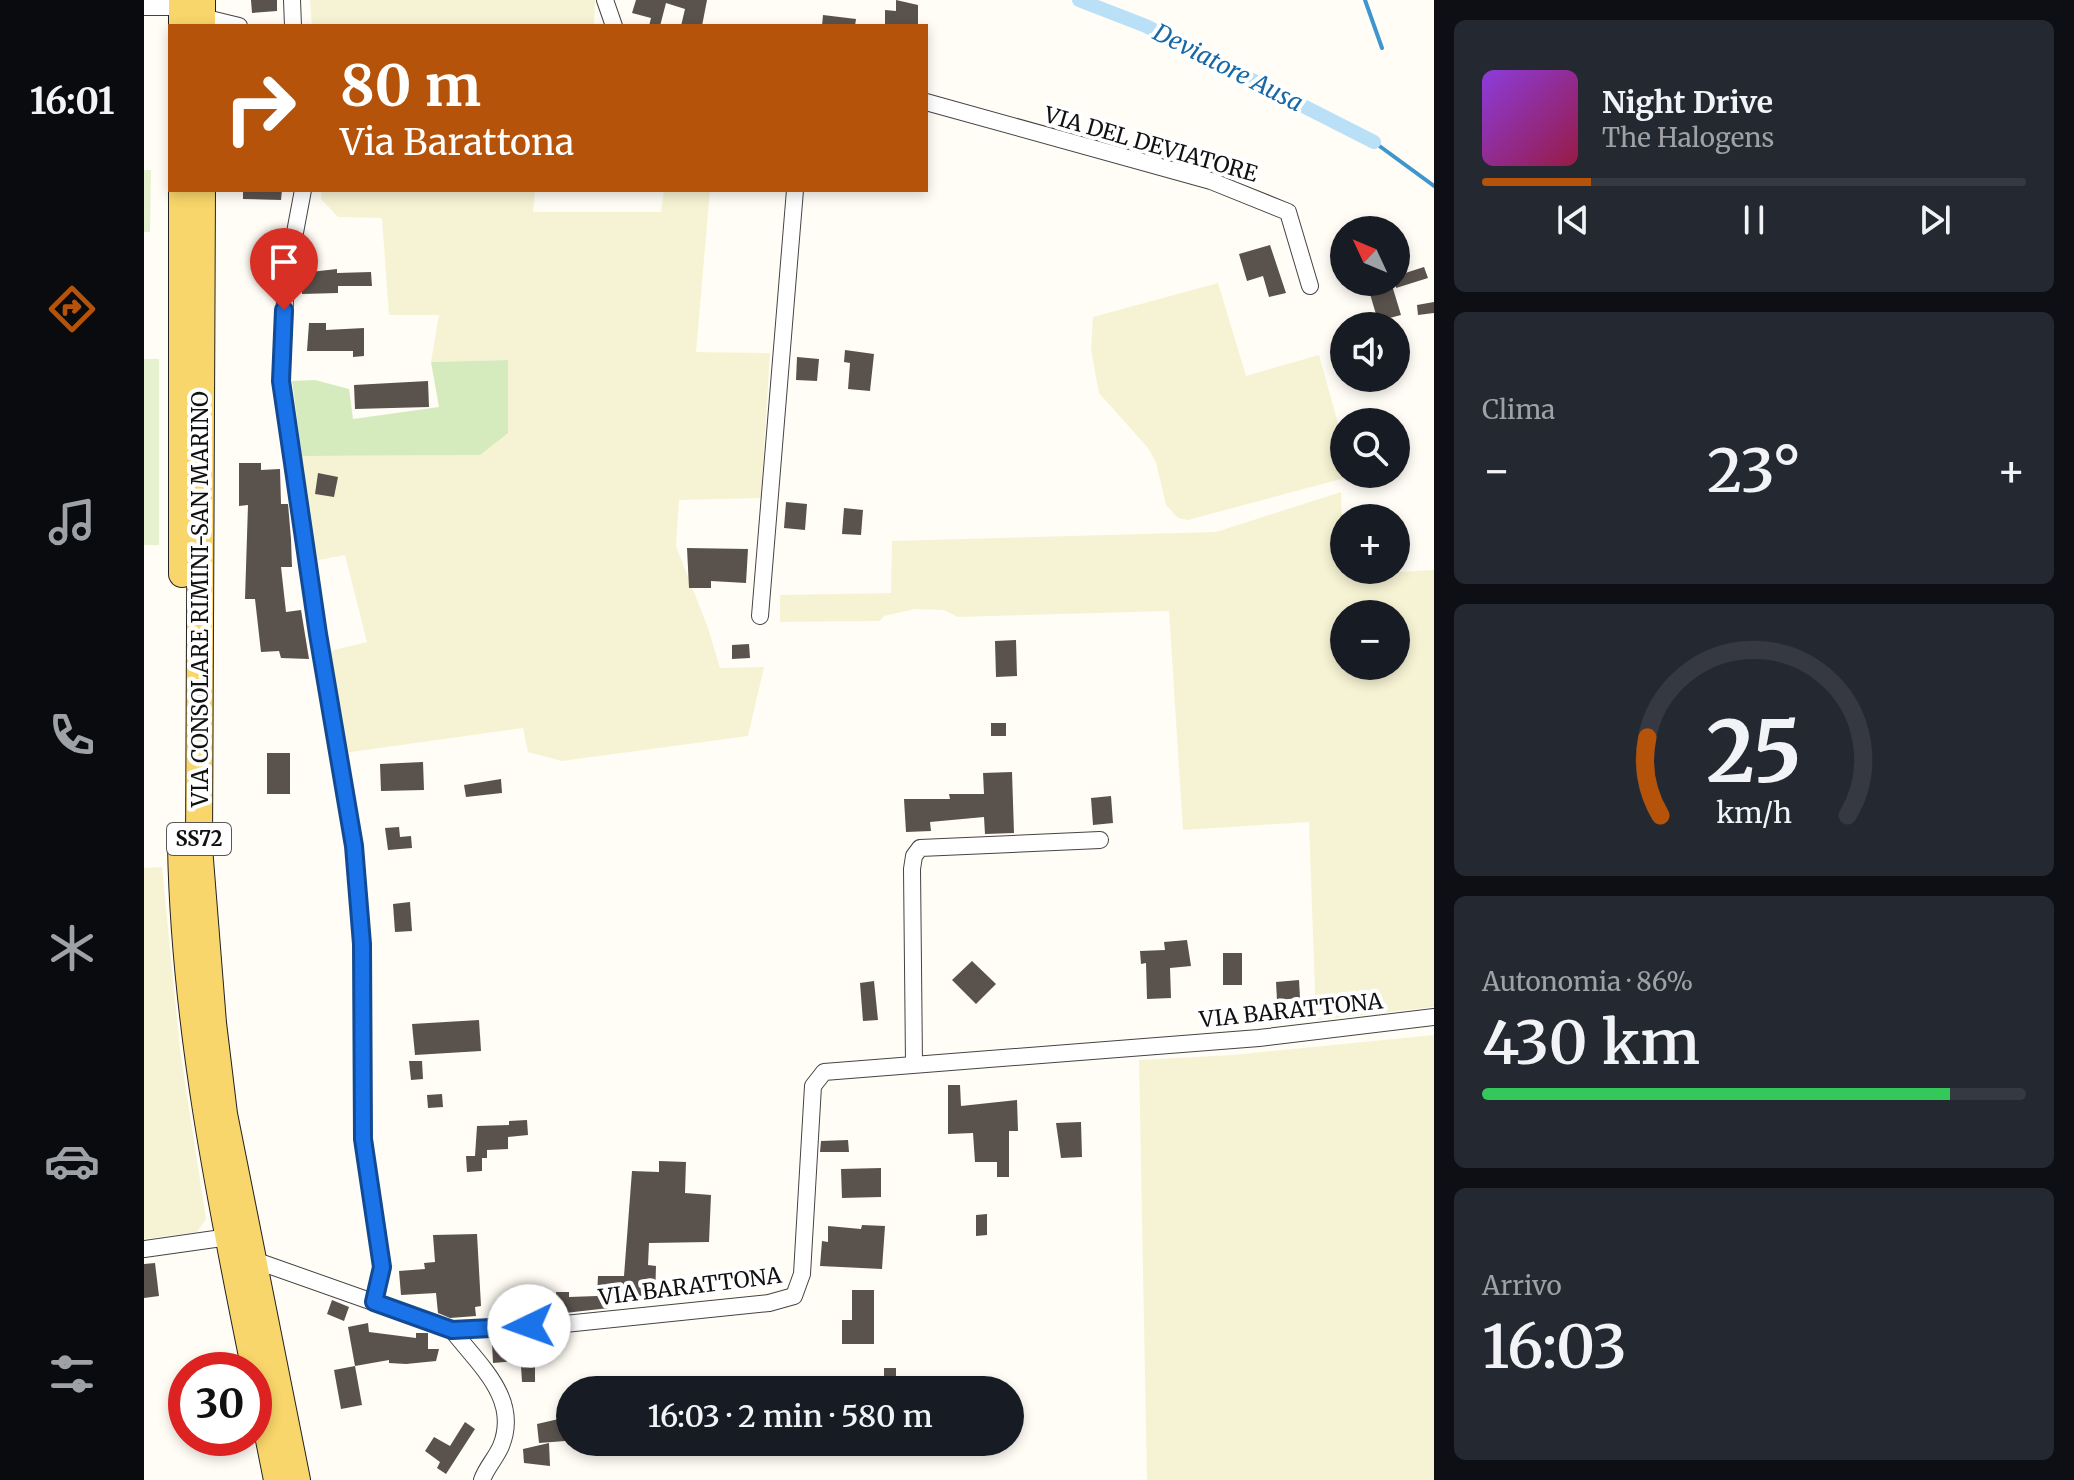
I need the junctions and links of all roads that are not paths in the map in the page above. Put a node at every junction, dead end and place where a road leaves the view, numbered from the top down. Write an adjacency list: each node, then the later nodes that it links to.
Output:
1 (292, 0): 6 (street)
2 (605, 0): 7 (street)
3 (144, 7): 4 (street)
4 (192, 13): 5 (street)
5 (232, 24)
6 (293, 24)
7 (613, 24)
8 (928, 103): 13 (street, VIA DEL DEVIATORE)
9 (182, 192): 18 (main road, VIA CONSOLARE RIMINI-SAN MARINO / SS72)
10 (202, 192): 20 (main road, VIA CONSOLARE RIMINI-SAN MARINO / SS72)
11 (303, 192): 21 (street)
12 (795, 192): 14 (street)
13 (1310, 286)
14 (760, 616)
15 (1100, 840): 17 (street)
16 (1434, 1017): 17 (street, VIA BARATTONA)
17 (914, 1063): 22 (street, VIA BARATTONA)
18 (229, 1237): 19 (street); 20 (street); 23 (main road, VIA CONSOLARE RIMINI-SAN MARINO / SS72)
19 (144, 1249)
20 (254, 1260): 21 (street, VIA BARATTONA); 24 (main road, VIA CONSOLARE RIMINI-SAN MARINO / SS72)
21 (374, 1302): 22 (street, VIA BARATTONA)
22 (452, 1330): 25 (street)
23 (277, 1480)
24 (297, 1480)
25 (482, 1480)

